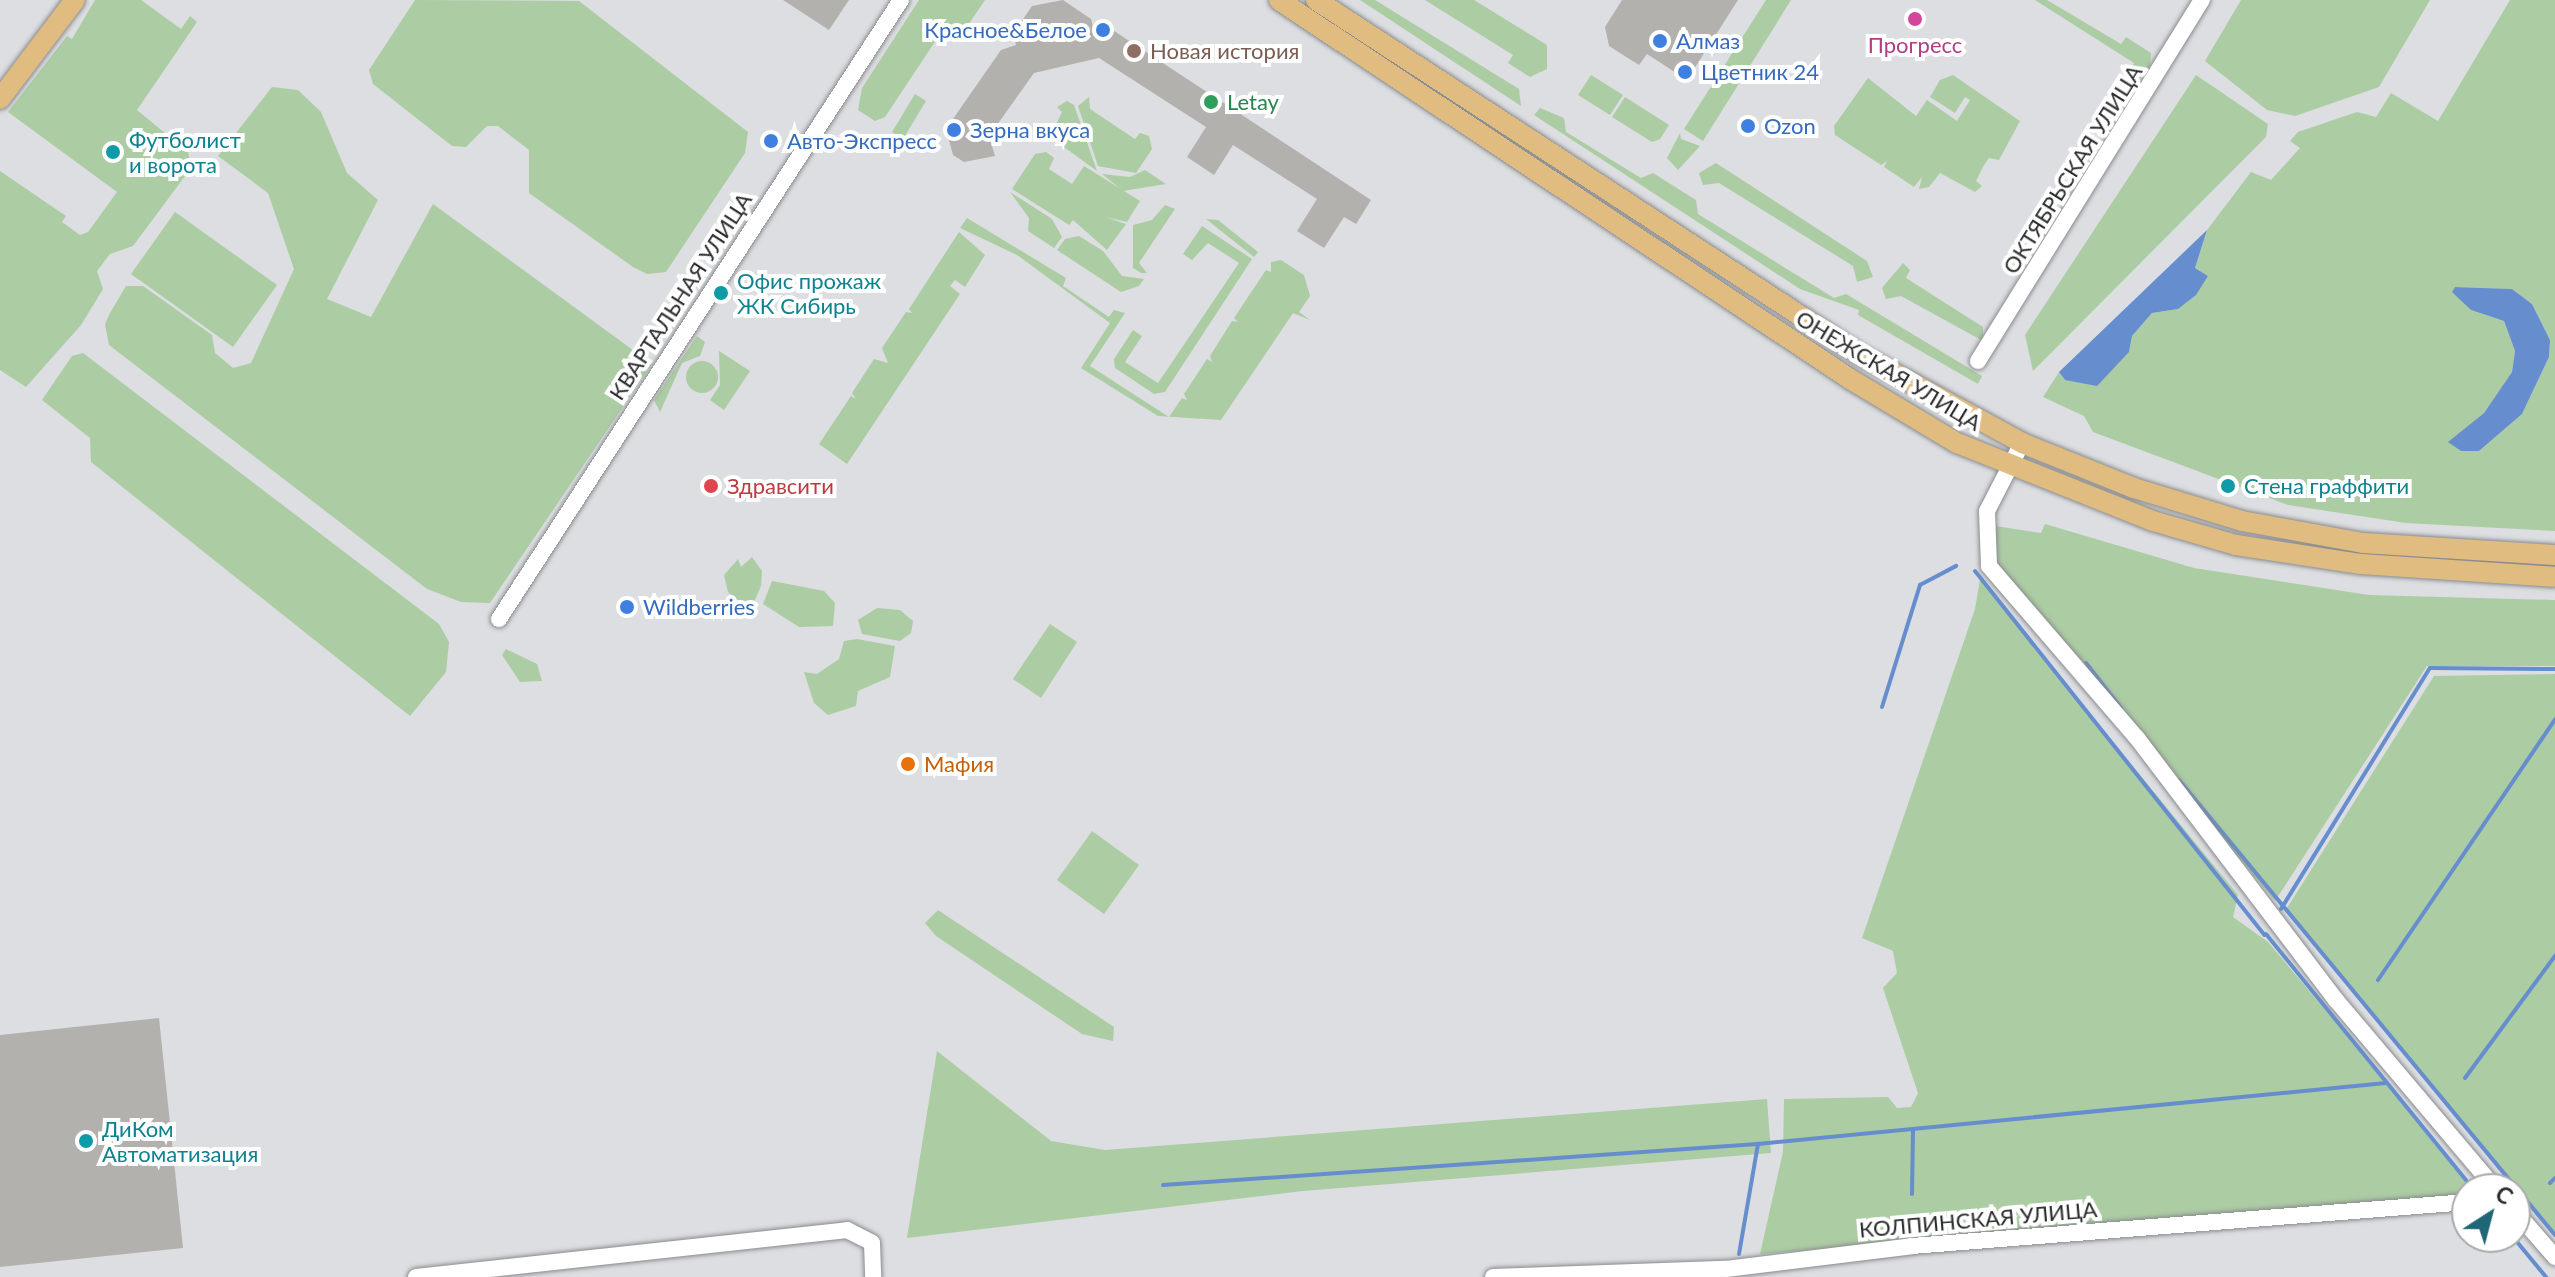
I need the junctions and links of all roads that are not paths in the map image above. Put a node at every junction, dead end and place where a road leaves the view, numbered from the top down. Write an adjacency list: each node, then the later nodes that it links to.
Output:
1 (75, 0): 6 (main road)
2 (901, 0): 12 (street, КВАРТАЛЬНАЯ УЛИЦА)
3 (1279, 0): 9 (main road, ОНЕЖСКАЯ УЛИЦА)
4 (1316, 0): 8 (main road, ОНЕЖСКАЯ УЛИЦА)
5 (2202, 0): 7 (street, ОКТЯБРЬСКАЯ УЛИЦА)
6 (0, 99)
7 (1978, 361)
8 (2022, 443): 9 (street); 10 (main road, ОНЕЖСКАЯ УЛИЦА)
9 (2012, 467): 11 (main road, ОНЕЖСКАЯ УЛИЦА); 13 (street)
10 (2555, 555)
11 (2555, 577)
12 (499, 619)
13 (2482, 1173)
14 (2451, 1203): 17 (street, КОЛПИНСКАЯ УЛИЦА)
15 (2531, 1229): 16 (street)
16 (2555, 1257)
17 (1725, 1273): 20 (street, КОЛПИНСКАЯ УЛИЦА)
18 (416, 1277): 19 (street)
19 (873, 1277)
20 (1493, 1277)

